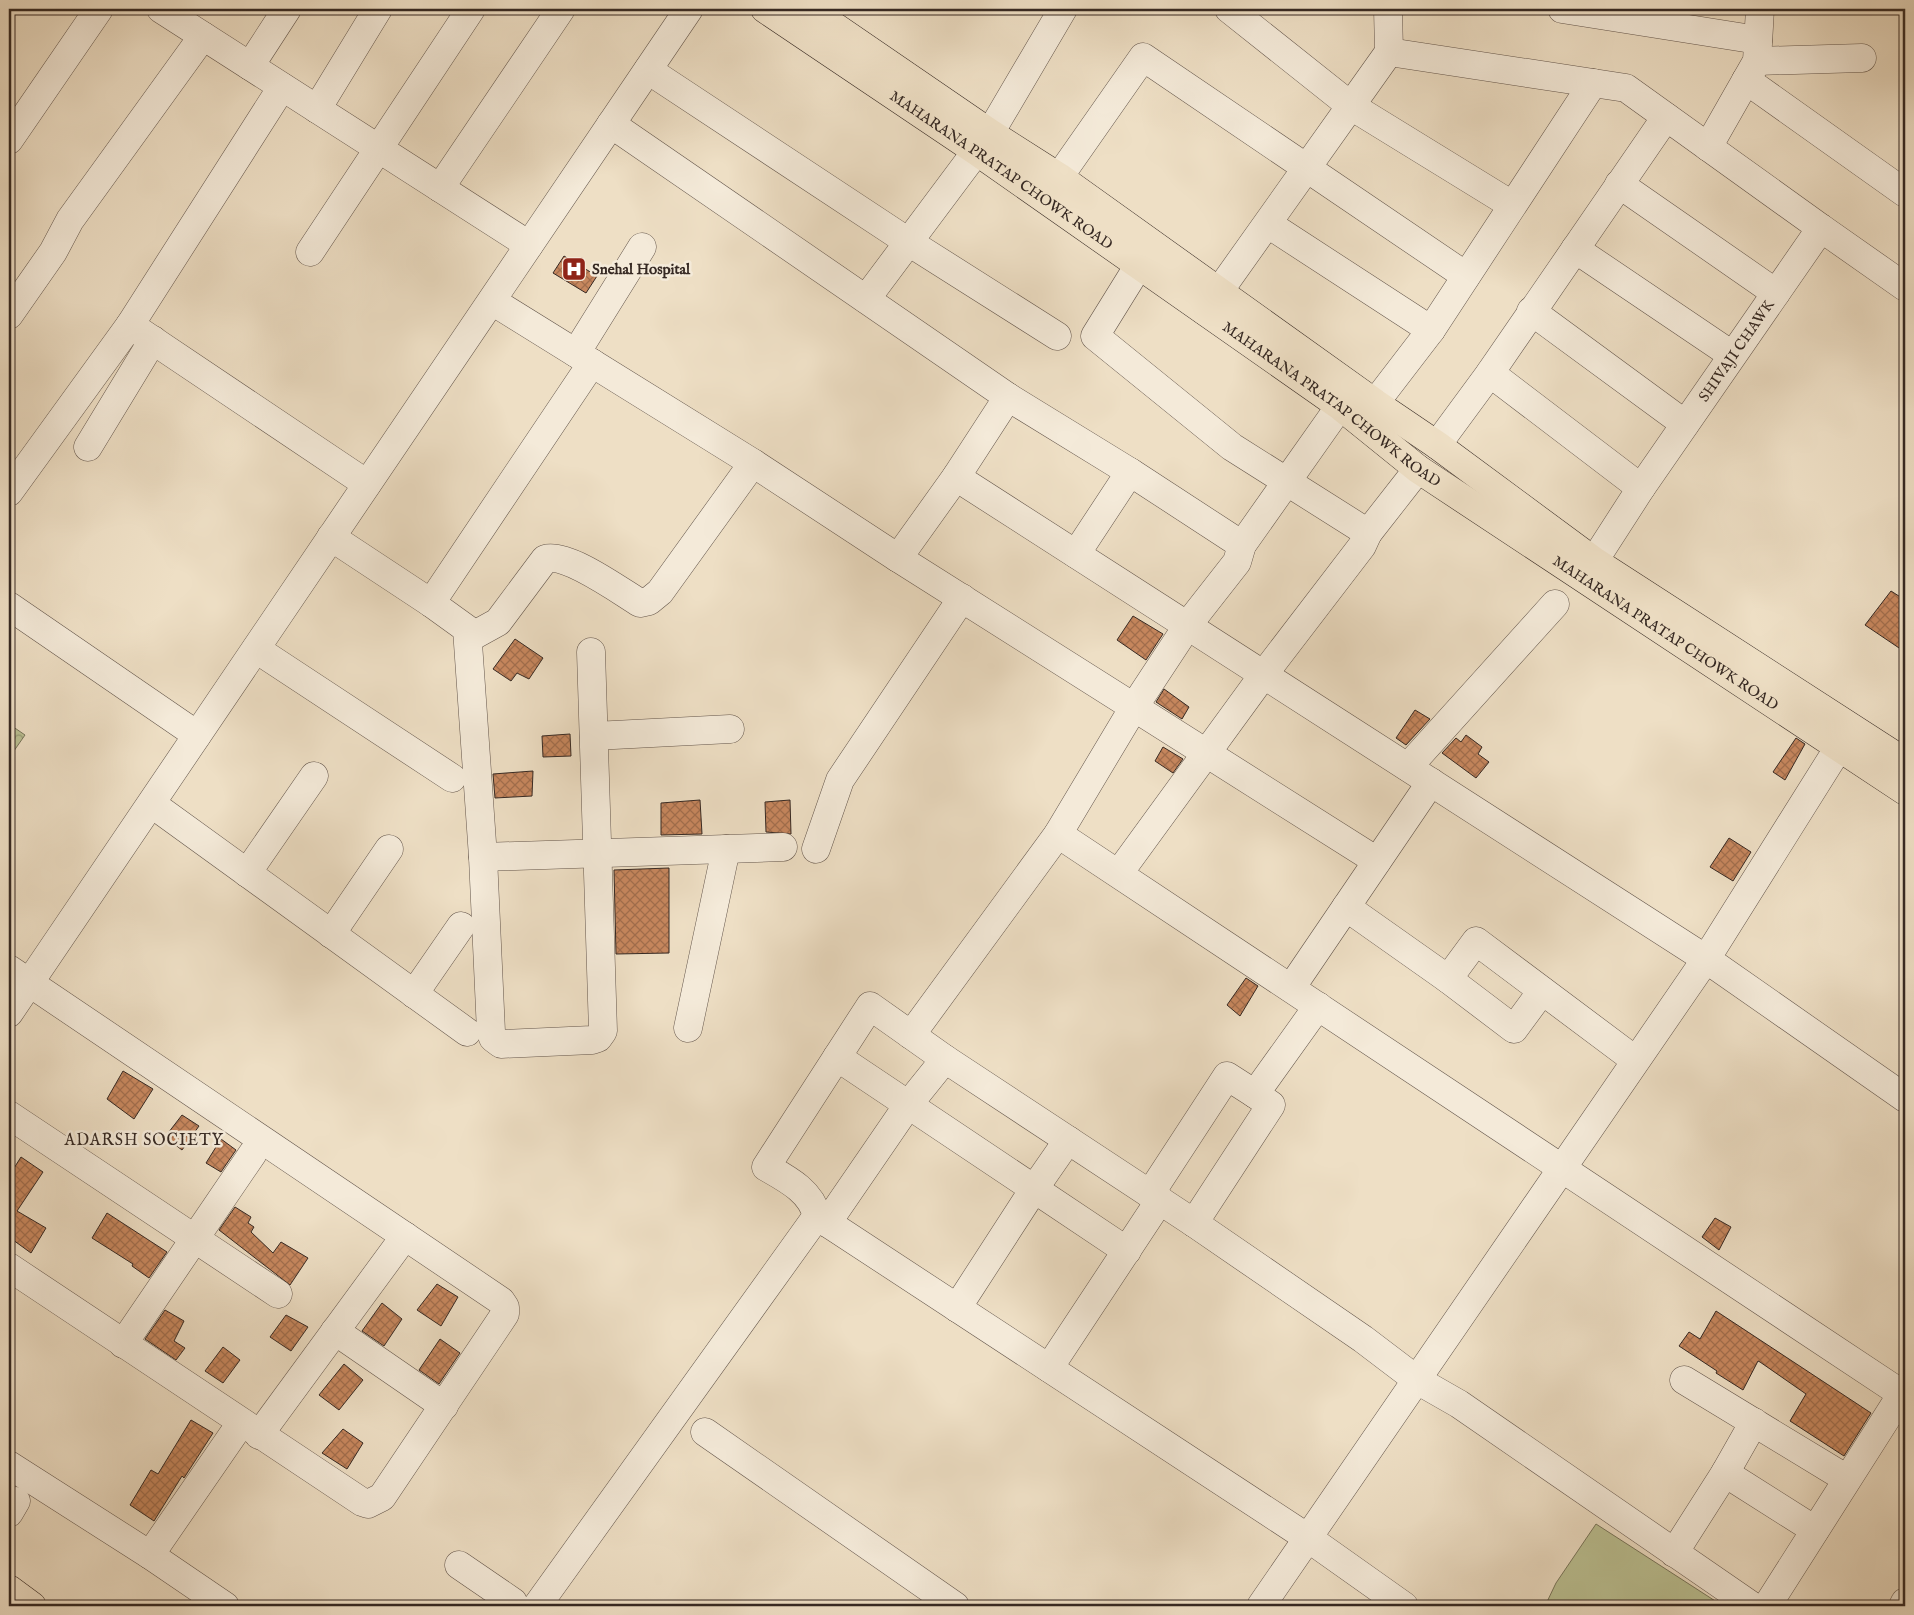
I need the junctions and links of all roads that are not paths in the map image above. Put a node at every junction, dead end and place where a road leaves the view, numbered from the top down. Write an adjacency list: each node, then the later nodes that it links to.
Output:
1 (99, 9): 27 (street)
2 (161, 9): 15 (street)
3 (287, 9): 19 (street)
4 (378, 9): 24 (street)
5 (470, 9): 30 (street)
6 (561, 9): 34 (street)
7 (689, 9): 20 (street)
8 (766, 9): 28 (main road, MAHARANA PRATAP CHOWK ROAD)
9 (809, 9): 28 (main road, MAHARANA PRATAP CHOWK ROAD)
10 (1063, 9): 28 (street)
11 (1229, 9): 23 (street)
12 (1388, 9): 16 (street)
13 (1562, 9): 18 (street)
14 (1760, 9): 18 (street)
15 (203, 36): 19 (street); 52 (street)
16 (1389, 52): 21 (street); 23 (street)
17 (1862, 58): 18 (street)
18 (1754, 60): 29 (street); 35 (street)
19 (250, 66): 22 (street)
20 (648, 70): 26 (street); 39 (street)
21 (1593, 83): 25 (street); 36 (street)
22 (282, 87): 24 (street); 53 (street)
23 (1351, 106): 31 (street); 36 (street)
24 (317, 109): 30 (street)
25 (1666, 117): 29 (street); 33 (street)
26 (611, 124): 40 (street); 48 (street)
27 (9, 140)
28 (983, 142): 32 (main road, MAHARANA PRATAP CHOWK ROAD); 39 (street); 44 (main road, MAHARANA PRATAP CHOWK ROAD)
29 (1708, 147): 38 (street)
30 (378, 148): 34 (street); 43 (street)
31 (1308, 168): 32 (street); 37 (street); 45 (street)
32 (1059, 177): 50 (main road, MAHARANA PRATAP CHOWK ROAD)
33 (1619, 184): 42 (street); 47 (street)
34 (440, 188): 40 (street)
35 (1905, 193)
36 (1512, 205): 45 (street)
37 (1268, 224): 50 (street); 54 (street)
38 (1821, 228): 46 (street); 47 (street, SHIVAJI CHAWK)
39 (909, 240): 48 (street); 55 (street)
40 (529, 245): 49 (street)
41 (642, 247): 58 (street)
42 (1575, 249): 51 (street); 57 (street)
43 (310, 252)
44 (1139, 265): 50 (main road, MAHARANA PRATAP CHOWK ROAD); 70 (street)
45 (1466, 276): 54 (street)
46 (1905, 287)
47 (1776, 293): 57 (street, SHIVAJI CHAWK)
48 (866, 299): 60 (street)
49 (492, 301): 58 (street); 71 (street)
50 (1213, 302): 61 (main road, MAHARANA PRATAP CHOWK ROAD); 62 (main road, MAHARANA PRATAP CHOWK ROAD)
51 (1531, 311): 59 (street); 63 (street)
52 (9, 315)
53 (130, 325): 56 (street); 73 (street)
54 (1431, 330): 61 (street)
55 (1057, 336)
56 (152, 340): 65 (street); 71 (street)
57 (1732, 355): 63 (street, SHIVAJI CHAWK)
58 (584, 358): 66 (street); 81 (street)
59 (1490, 374): 64 (street); 72 (street)
60 (1008, 397): 68 (street); 69 (street)
61 (1375, 403): 64 (main road, MAHARANA PRATAP CHOWK ROAD)
62 (1340, 406): 67 (main road, MAHARANA PRATAP CHOWK ROAD); 70 (street)
63 (1685, 424): 72 (street, SHIVAJI CHAWK)
64 (1437, 445): 79 (main road, MAHARANA PRATAP CHOWK ROAD)
65 (88, 447)
66 (753, 463): 78 (street); 85 (street)
67 (1418, 469): 74 (street); 93 (main road, MAHARANA PRATAP CHOWK ROAD)
68 (1130, 472): 76 (street); 77 (street)
69 (956, 477): 77 (street); 78 (street)
70 (1288, 480): 74 (street); 76 (street)
71 (367, 484): 75 (street)
72 (1641, 488): 79 (street, SHIVAJI CHAWK)
73 (9, 492)
74 (1368, 533): 88 (street)
75 (331, 537): 81 (street); 86 (street)
76 (1242, 545): 84 (street)
77 (1076, 554): 84 (street)
78 (898, 558): 80 (street)
79 (1594, 561): 93 (main road, MAHARANA PRATAP CHOWK ROAD)
80 (962, 598): 89 (street); 106 (street)
81 (431, 603): 85 (street)
82 (1555, 604): 96 (street)
83 (9, 606): 91 (street)
84 (1189, 626): 88 (street); 89 (street)
85 (469, 638): 108 (street)
86 (256, 650): 91 (street); 98 (street)
87 (591, 652): 92 (street)
88 (1264, 674): 94 (street); 96 (street)
89 (1134, 707): 94 (street); 102 (street)
90 (730, 729): 92 (street)
91 (197, 735): 101 (street)
92 (594, 736): 107 (street)
93 (1845, 737): 95 (main road, MAHARANA PRATAP CHOWK ROAD); 100 (main road, MAHARANA PRATAP CHOWK ROAD); 115 (street)
94 (1206, 752): 109 (street); 111 (street)
95 (1905, 762)
96 (1408, 767): 99 (street)
97 (314, 776): 110 (street)
98 (452, 778)
99 (1431, 782): 109 (street); 115 (street)
100 (1905, 791)
101 (152, 804): 110 (street); 116 (street)
102 (1058, 834): 111 (street); 125 (street)
103 (783, 847): 105 (street)
104 (389, 849): 114 (street)
105 (726, 849): 107 (street); 123 (street)
106 (816, 849)
107 (598, 853): 108 (street); 108 (street)
108 (483, 857)
109 (1377, 860): 112 (street)
110 (247, 873): 114 (street)
111 (1119, 873): 118 (street)
112 (1346, 908): 117 (street); 118 (street)
113 (461, 926): 120 (street)
114 (331, 934): 120 (street)
115 (1706, 958): 128 (street); 130 (street)
116 (19, 976): 122 (street); 140 (street)
117 (1448, 979): 119 (street); 119 (street)
118 (1291, 988): 121 (street)
119 (1542, 991): 128 (street)
120 (414, 994): 124 (street)
121 (1318, 1006): 129 (street); 135 (street)
122 (9, 1013)
123 (688, 1028)
124 (467, 1032)
125 (911, 1035): 126 (street); 127 (street)
126 (837, 1057): 131 (street); 138 (street)
127 (944, 1059): 131 (street); 133 (street)
128 (1635, 1060): 135 (street)
129 (1255, 1094): 137 (street); 139 (street)
130 (1905, 1098)
131 (908, 1105): 136 (street); 138 (street)
132 (9, 1115): 141 (street)
133 (1068, 1140): 136 (street); 137 (street)
134 (252, 1152): 141 (street)
135 (1563, 1167): 149 (street); 151 (street)
136 (1034, 1189): 142 (street); 145 (street)
137 (1155, 1197): 139 (street); 142 (street)
138 (822, 1219): 145 (street); 166 (street)
139 (1194, 1223): 149 (street)
140 (406, 1236): 146 (street); 152 (street)
141 (194, 1239): 144 (street); 147 (street)
142 (1127, 1251): 148 (street)
143 (9, 1268): 147 (street)
144 (278, 1294)
145 (957, 1308): 148 (street)
146 (335, 1331): 152 (street); 154 (street)
147 (123, 1344): 154 (street)
148 (1050, 1368): 160 (street)
149 (1417, 1380): 160 (street); 161 (street)
150 (1684, 1380): 153 (street)
151 (1904, 1393): 158 (street)
152 (444, 1406): 154 (street)
153 (1754, 1422): 157 (street); 158 (street)
154 (250, 1429): 162 (street)
155 (705, 1432): 169 (street)
156 (9, 1465): 162 (street)
157 (1726, 1473): 159 (street); 161 (street)
158 (1847, 1479): 159 (street)
159 (1815, 1530): 173 (street)
160 (1308, 1538): 170 (street); 171 (street)
161 (1674, 1553): 172 (street)
162 (150, 1555): 168 (street)
163 (459, 1565): 166 (street)
164 (9, 1589): 167 (main road)
165 (1905, 1602): 174 (street)
166 (520, 1605)
167 (32, 1606)
168 (225, 1606)
169 (955, 1606)
170 (1261, 1606)
171 (1404, 1606)
172 (1752, 1606)
173 (1767, 1606)
174 (1903, 1606)

